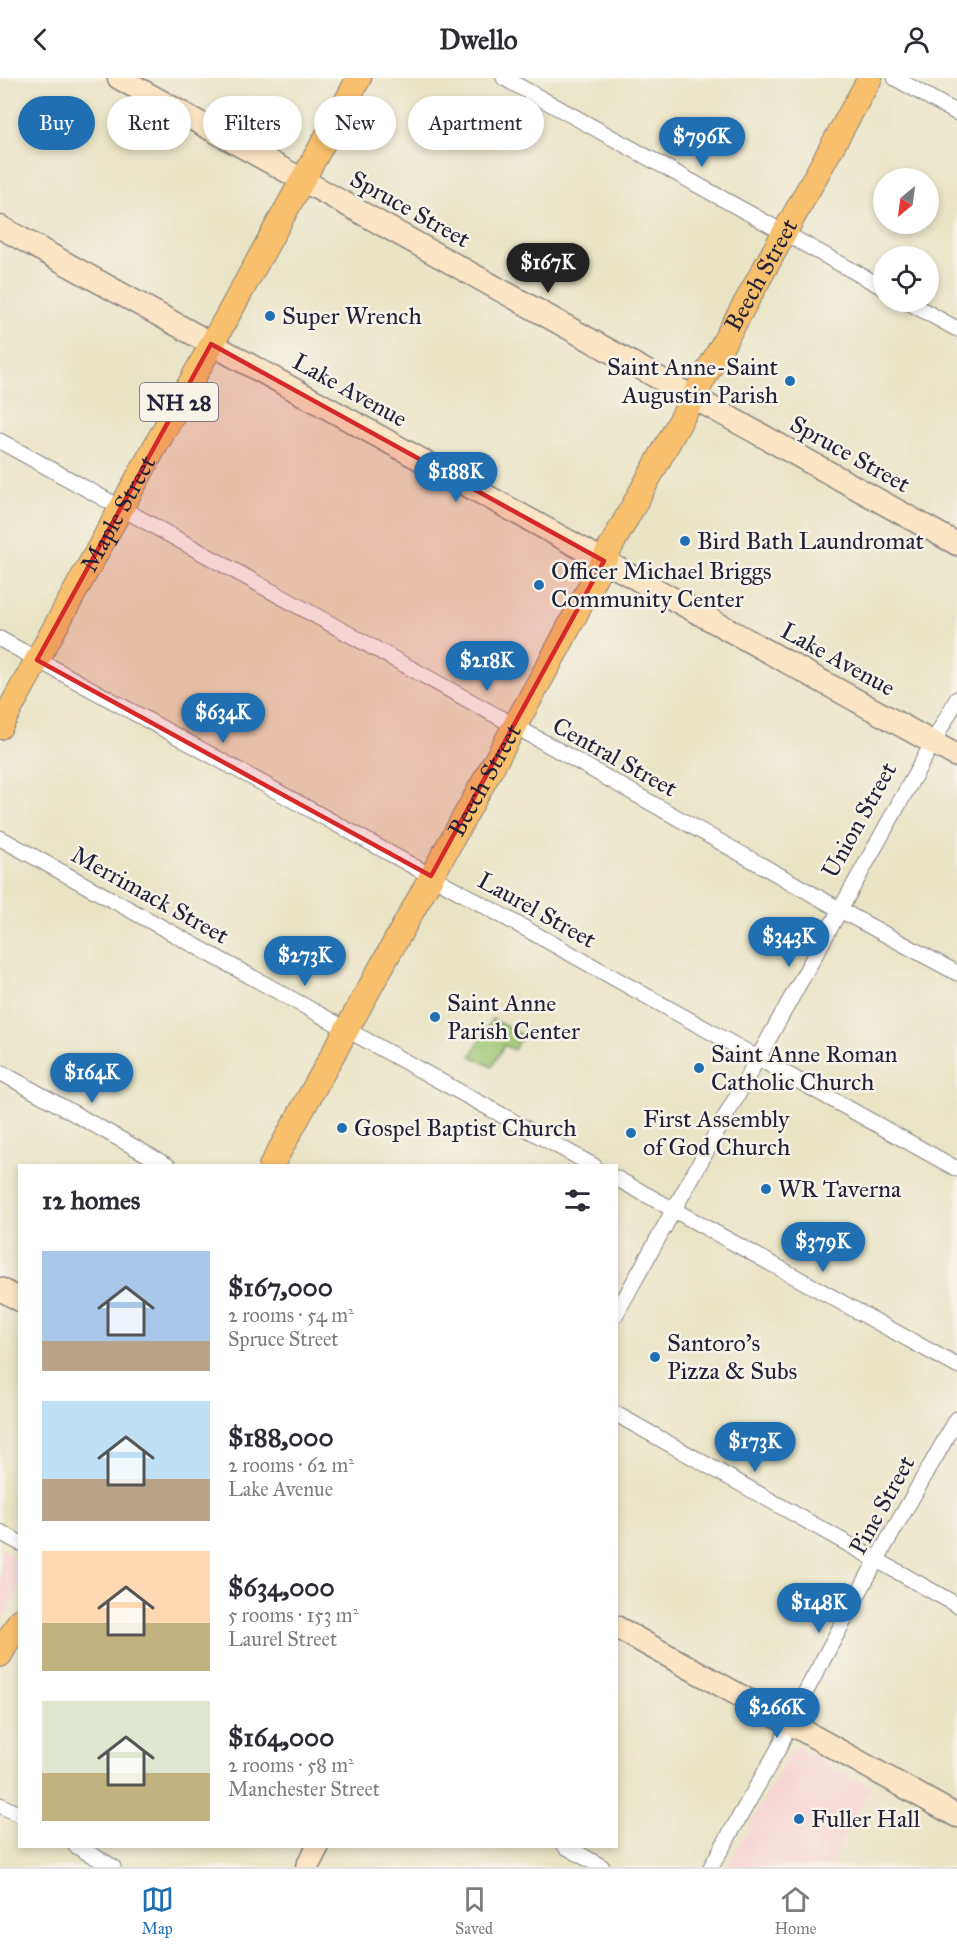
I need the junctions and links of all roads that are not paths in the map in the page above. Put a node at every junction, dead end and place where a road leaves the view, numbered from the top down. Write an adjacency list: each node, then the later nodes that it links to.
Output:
1 (119, 78): 7 (street, Spruce Street)
2 (358, 78): 7 (main road, Maple Street / NH 28)
3 (504, 78): 9 (street)
4 (870, 78): 9 (main road, Beech Street)
5 (895, 78): 6 (street)
6 (957, 112)
7 (303, 180): 13 (main road, Maple Street / NH 28); 14 (street, Spruce Street)
8 (0, 227): 13 (street, Lake Avenue)
9 (784, 233): 10 (street); 14 (main road, Beech Street)
10 (873, 282)
11 (926, 312): 12 (street)
12 (957, 329)
13 (211, 344): 16 (main road, Maple Street / NH 28); 18 (street, Lake Avenue)
14 (693, 398): 17 (street, Spruce Street); 18 (main road, Beech Street)
15 (0, 441): 16 (street, Central Street)
16 (122, 508): 20 (main road, Maple Street / NH 28); 22 (street, Central Street)
17 (957, 544)
18 (604, 561): 22 (main road, Beech Street); 24 (street, Lake Avenue)
19 (0, 639): 20 (street, Laurel Street)
20 (37, 660): 23 (main road, Maple Street / NH 28); 27 (street, Laurel Street)
21 (957, 699): 24 (street, Union Street)
22 (515, 726): 27 (main road, Beech Street); 28 (street, Central Street)
23 (0, 727)
24 (933, 743): 25 (street, Lake Avenue); 28 (street, Union Street)
25 (957, 756)
26 (0, 838): 30 (street, Merrimack Street)
27 (431, 876): 30 (main road, Beech Street); 31 (street, Laurel Street)
28 (840, 909): 29 (street, Central Street); 31 (street, Union Street)
29 (957, 972)
30 (347, 1029): 34 (main road, Beech Street); 35 (street, Merrimack Street)
31 (758, 1059): 36 (street, Laurel Street); 38 (street, Union Street)
32 (0, 1072): 33 (street)
33 (164, 1164)
34 (272, 1164)
35 (590, 1164)
36 (957, 1169)
37 (618, 1179): 38 (street)
38 (674, 1209): 41 (street, Union Street); 42 (street)
39 (0, 1289): 40 (street)
40 (18, 1299)
41 (618, 1310)
42 (957, 1366)
43 (618, 1415): 47 (street)
44 (957, 1419): 47 (street, Pine Street)
45 (0, 1532): 46 (street)
46 (18, 1541)
47 (876, 1561): 48 (street); 52 (street, Pine Street)
48 (957, 1605)
49 (18, 1624): 51 (main road)
50 (618, 1628): 52 (street)
51 (0, 1655)
52 (789, 1723): 55 (street); 62 (street, Pine Street)
53 (0, 1804): 54 (street)
54 (18, 1814)
55 (957, 1816)
56 (80, 1848): 59 (street)
57 (317, 1848): 60 (street)
58 (569, 1848): 61 (street)
59 (104, 1860)
60 (307, 1867)
61 (602, 1867)
62 (711, 1867)

